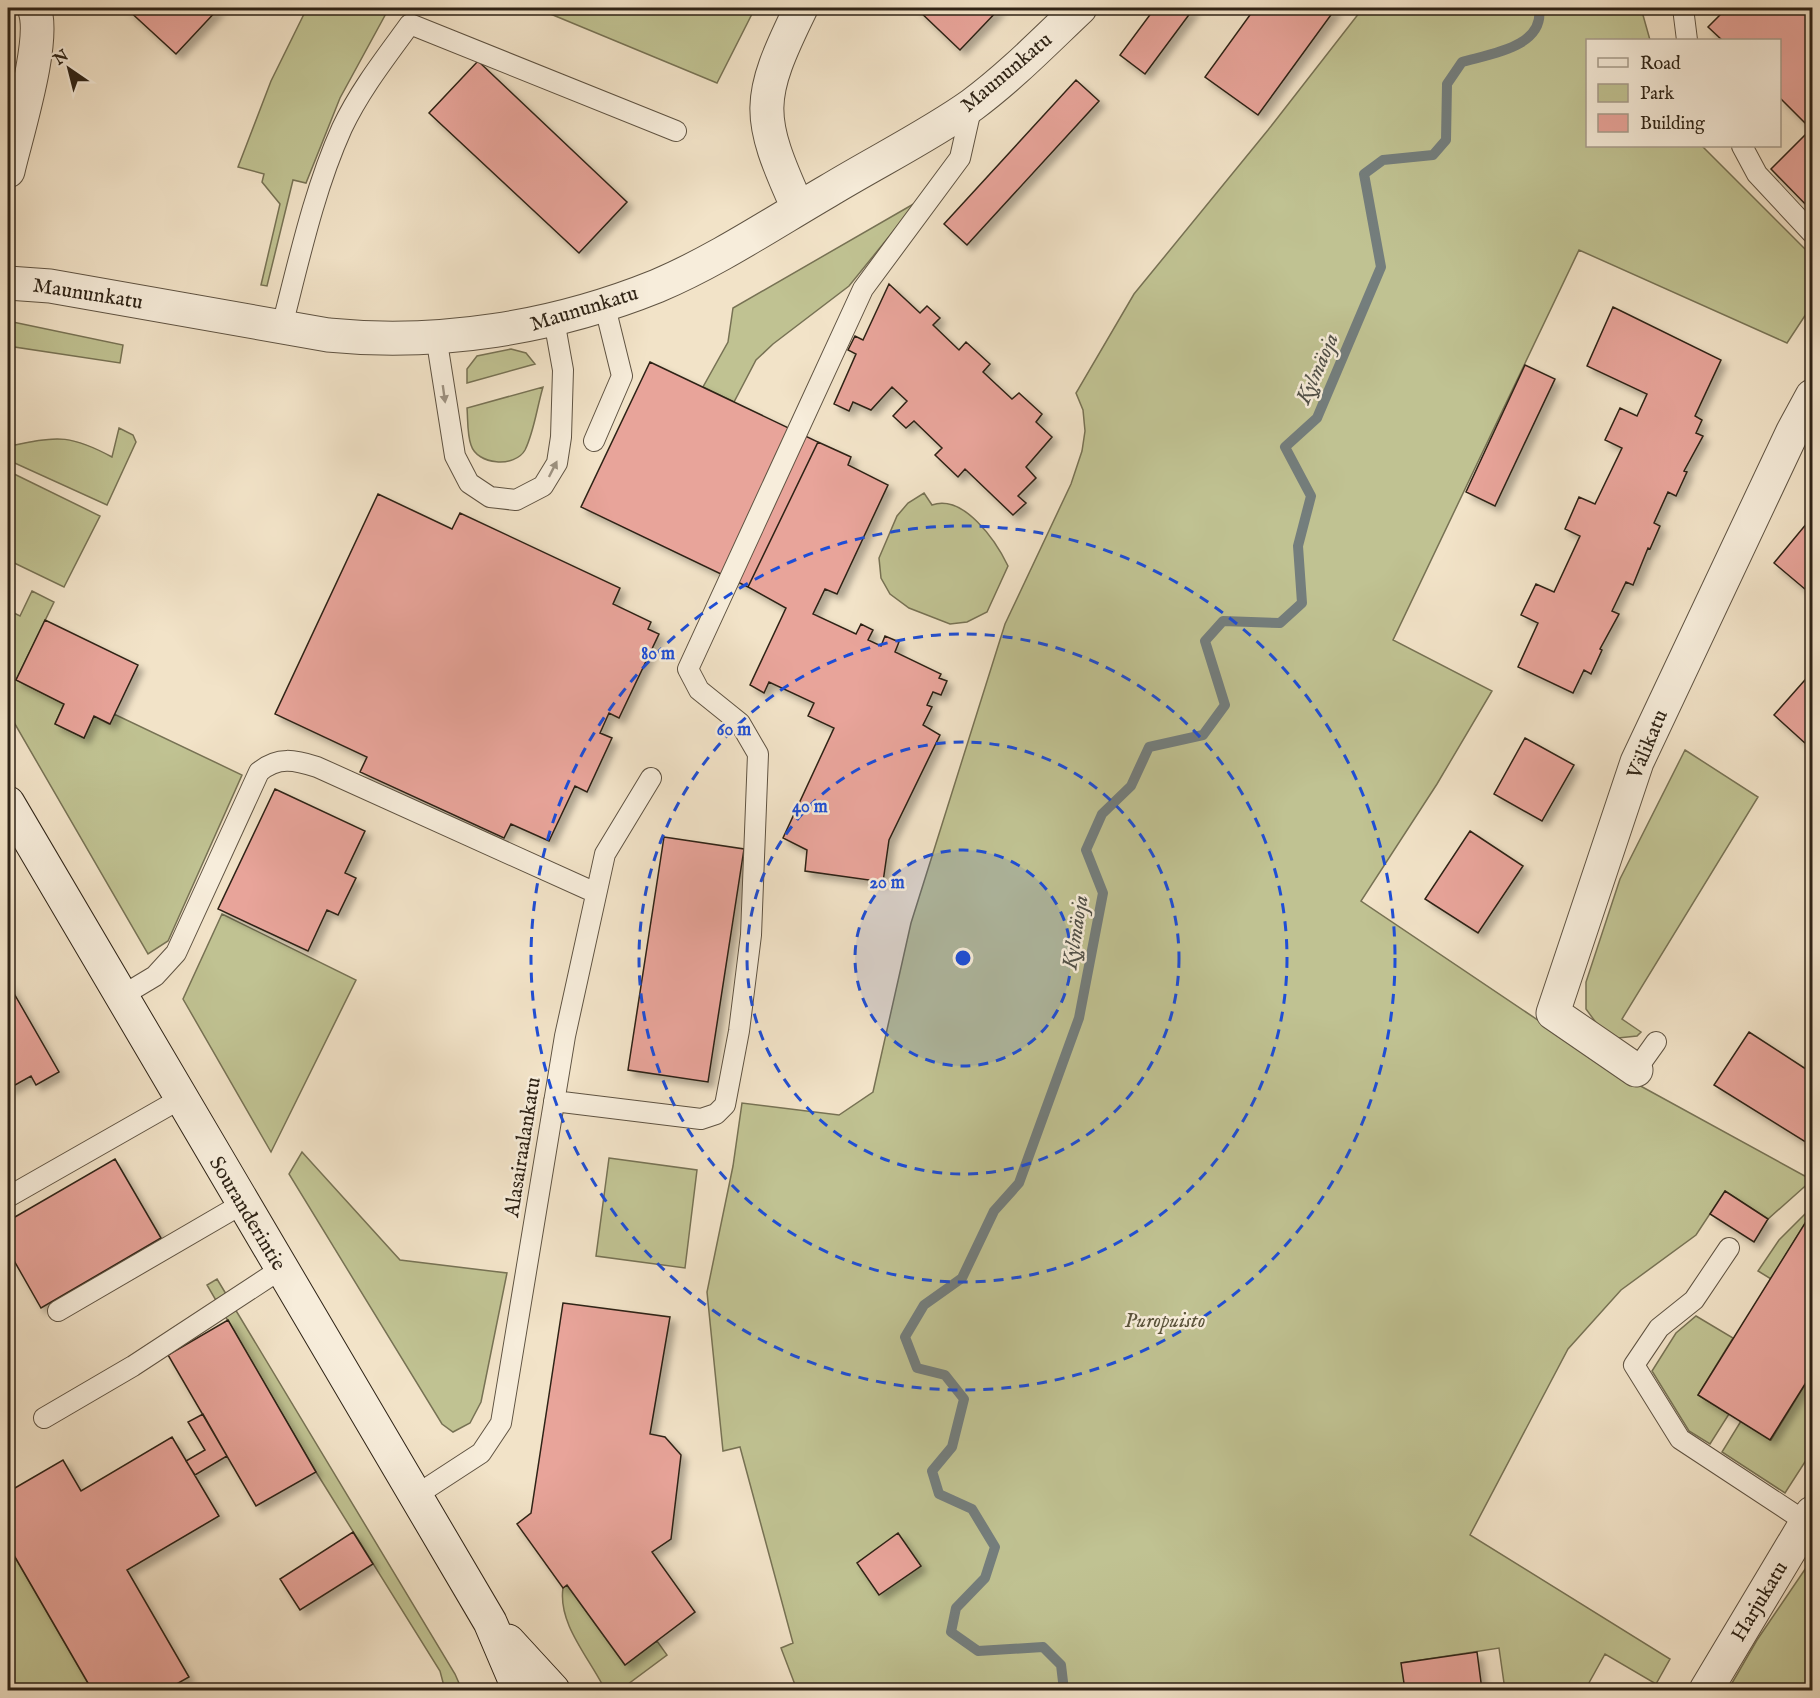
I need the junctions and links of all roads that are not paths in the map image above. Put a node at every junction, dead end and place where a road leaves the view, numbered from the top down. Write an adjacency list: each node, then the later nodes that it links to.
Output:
1 (34, 8): 9 (street)
2 (801, 8): 10 (street)
3 (1080, 8): 6 (street, Maununkatu)
4 (1683, 8): 5 (lane)
5 (1687, 39)
6 (972, 105): 10 (street, Maununkatu); 26 (lane)
7 (675, 131): 15 (lane)
8 (1743, 147): 11 (lane)
9 (8, 171)
10 (798, 208): 13 (street, Maununkatu)
11 (1812, 233)
12 (8, 283): 15 (street, Maununkatu)
13 (604, 303): 14 (street, Maununkatu); 18 (lane)
14 (554, 320): 16 (street, Maununkatu); 16 (lane, one-way to 14)
15 (282, 326): 16 (street, Maununkatu)
16 (436, 336)
17 (1812, 396): 24 (street, Välikatu)
18 (594, 441)
19 (651, 778): 21 (lane, Alasairaalankatu)
20 (12, 819): 22 (street, Souranderintie)
21 (596, 893): 22 (lane); 26 (lane, Alasairaalankatu)
22 (120, 997): 25 (street, Souranderintie)
23 (1656, 1042): 24 (lane)
24 (1636, 1070)
25 (180, 1099): 27 (lane); 28 (street, Souranderintie)
26 (554, 1101): 33 (lane, Alasairaalankatu)
27 (8, 1197)
28 (242, 1204): 30 (street, Souranderintie); 31 (lane)
29 (1729, 1248): 34 (lane)
30 (281, 1269): 32 (lane); 33 (street, Souranderintie)
31 (58, 1311)
32 (44, 1418)
33 (415, 1496): 35 (street, Souranderintie)
34 (1809, 1517): 38 (street, Harjukatu)
35 (490, 1622): 36 (street, Souranderintie); 37 (street, Souranderintie)
36 (519, 1690)
37 (553, 1690)
38 (1707, 1690)

